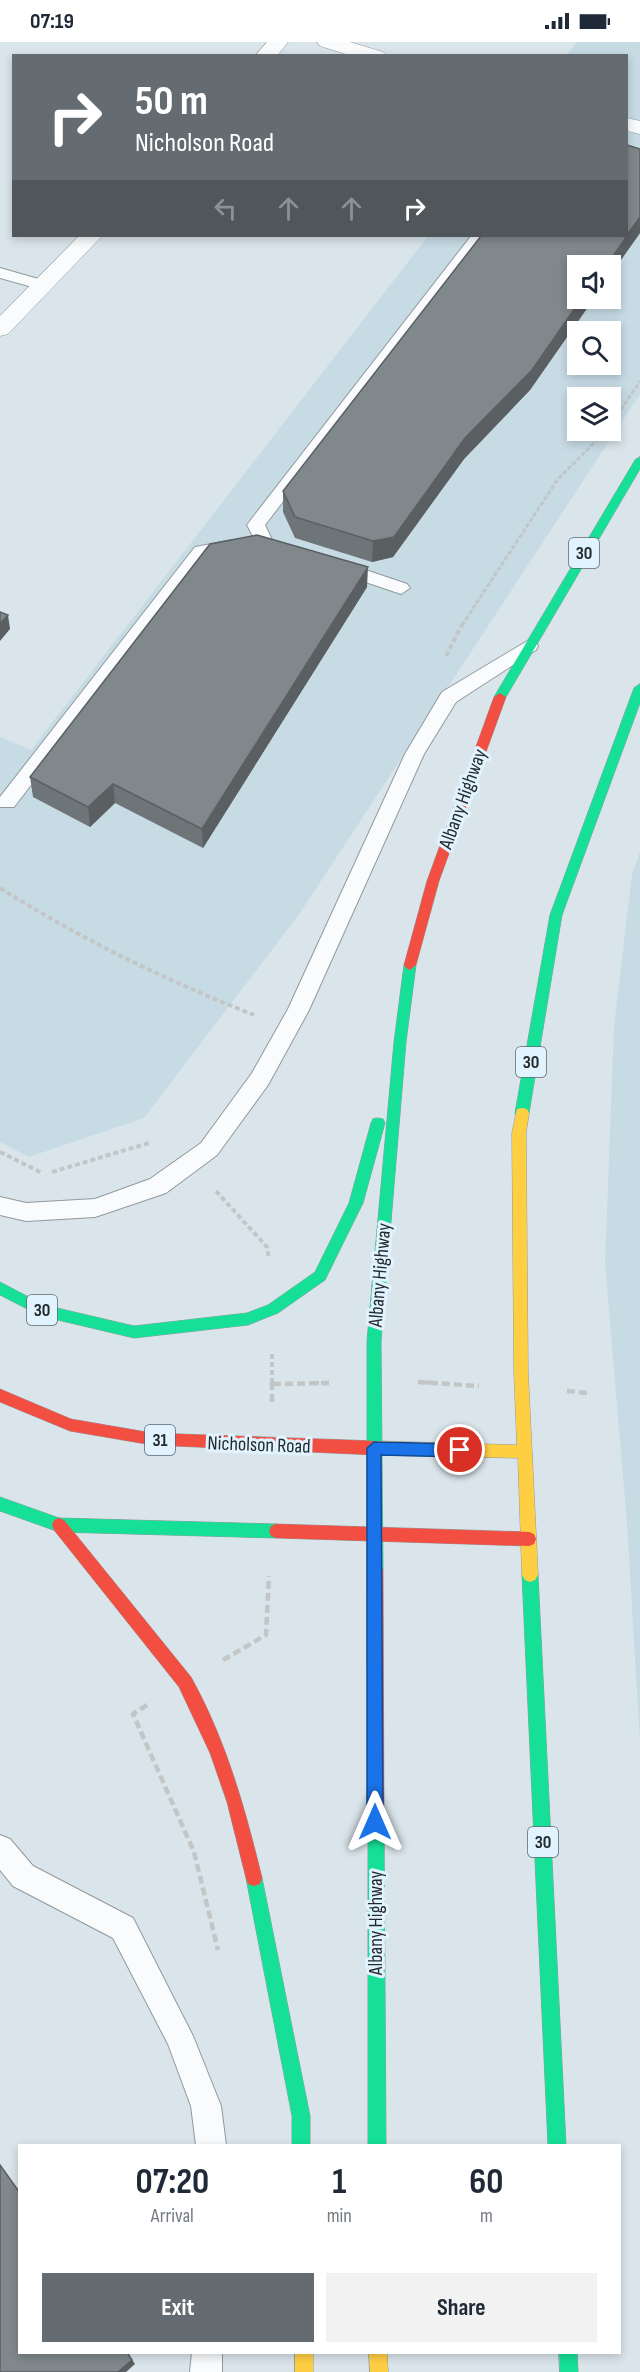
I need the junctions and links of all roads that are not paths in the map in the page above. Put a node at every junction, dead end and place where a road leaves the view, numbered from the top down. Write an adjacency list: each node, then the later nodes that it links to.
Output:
1 (278, 42): 3 (street)
2 (327, 42): 4 (street)
3 (267, 54)
4 (369, 54)
5 (89, 237): 8 (street)
6 (478, 237): 11 (lane)
7 (0, 273): 8 (lane)
8 (43, 285): 9 (street)
9 (0, 329)
10 (640, 460): 15 (main road, Albany Highway / 30)
11 (264, 542): 12 (lane); 17 (lane)
12 (285, 549)
13 (317, 560): 14 (lane)
14 (401, 588)
15 (529, 646): 18 (main road, Albany Highway / 30); 19 (lane)
16 (640, 688): 23 (main road, 30)
17 (7, 802)
18 (400, 1042): 20 (main road, 30); 22 (main road, Albany Highway / 30)
19 (0, 1206)
20 (0, 1288)
21 (0, 1395): 22 (main road, Nicholson Road / 31)
22 (374, 1448): 23 (main road, Nicholson Road / 31); 26 (main road, Albany Highway / 30)
23 (525, 1452): 27 (main road, 30)
24 (0, 1504): 25 (main road)
25 (59, 1525): 26 (main road); 30 (main road)
26 (374, 1535): 27 (main road); 31 (main road, Albany Highway / 30)
27 (529, 1539): 32 (main road, 30)
28 (0, 1849): 29 (lane)
29 (211, 2144)
30 (301, 2144)
31 (377, 2144)
32 (557, 2144)
33 (207, 2354): 37 (lane)
34 (304, 2354): 38 (main road)
35 (378, 2354): 39 (main road)
36 (567, 2354): 40 (main road)
37 (206, 2372)
38 (304, 2372)
39 (379, 2372)
40 (568, 2372)

